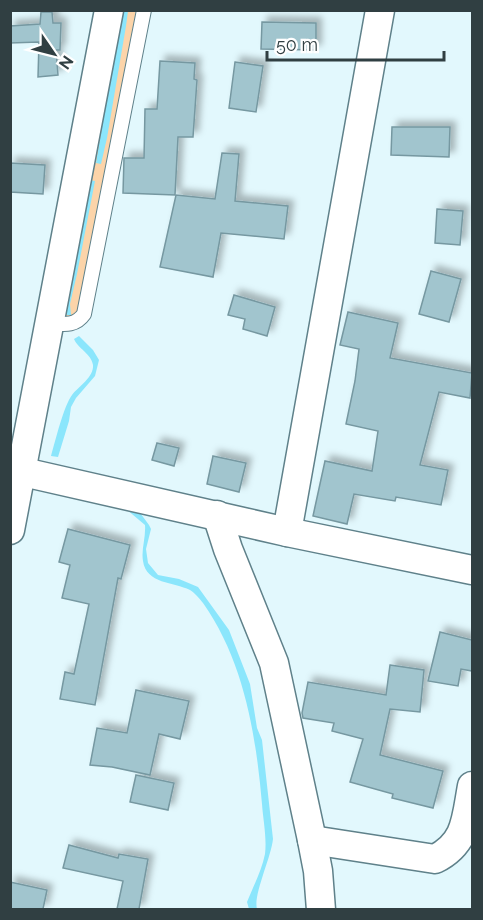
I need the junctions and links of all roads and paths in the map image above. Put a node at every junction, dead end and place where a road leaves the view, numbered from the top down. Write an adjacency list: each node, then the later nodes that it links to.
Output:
1 (109, 10): 4 (street)
2 (144, 10): 4 (lane)
3 (380, 10): 8 (street)
4 (49, 323): 5 (street)
5 (16, 470): 6 (street); 7 (street)
6 (217, 515): 8 (street); 11 (street)
7 (10, 531)
8 (287, 532): 9 (street)
9 (472, 570)
10 (472, 786): 11 (street)
11 (312, 840): 12 (street)
12 (321, 909)

